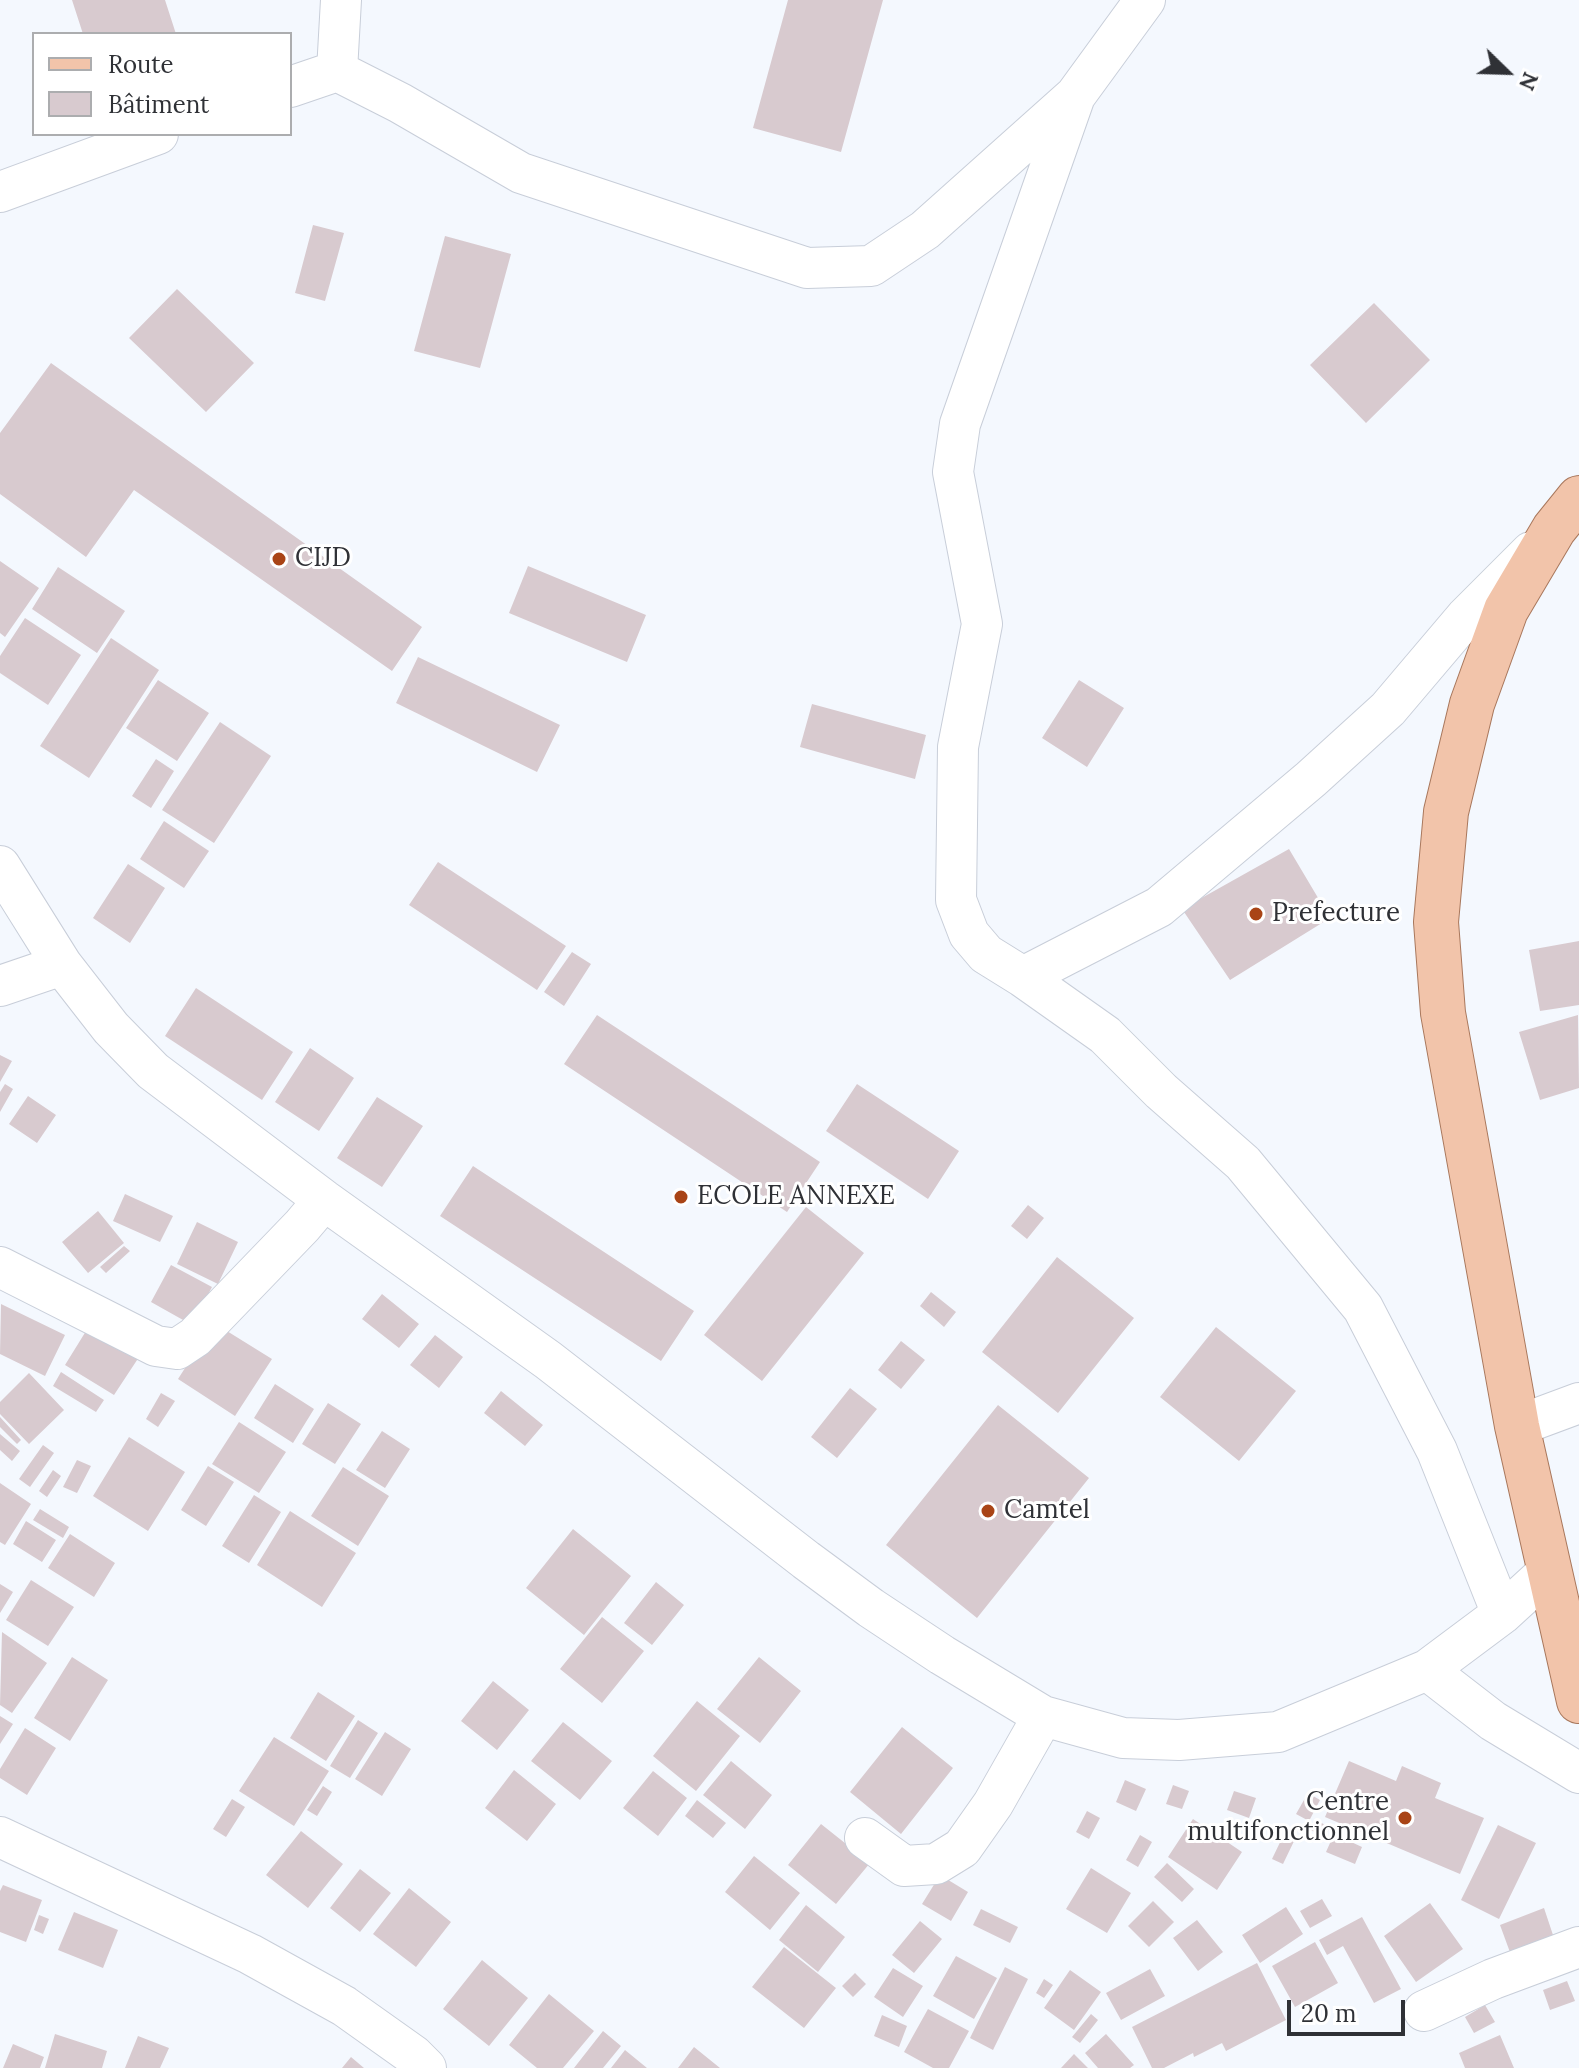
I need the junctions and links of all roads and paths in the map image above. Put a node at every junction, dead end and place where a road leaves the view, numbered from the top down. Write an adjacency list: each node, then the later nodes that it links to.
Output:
1 (341, 0): 3 (street)
2 (1145, 0): 5 (street)
3 (337, 71): 4 (street); 5 (street)
4 (292, 86)
5 (1075, 96): 11 (street)
6 (153, 136): 7 (street)
7 (0, 192)
8 (1566, 513): 11 (street); 16 (main road)
9 (0, 866): 10 (street)
10 (62, 965): 12 (street); 13 (street)
11 (1023, 977): 18 (street)
12 (0, 986)
13 (324, 1200): 14 (street); 21 (street)
14 (0, 1267)
15 (1579, 1403): 16 (street)
16 (1517, 1426): 17 (main road)
17 (1550, 1570): 18 (street); 20 (main road)
18 (1502, 1614): 19 (street)
19 (1427, 1670): 21 (street); 22 (street)
20 (1579, 1701)
21 (1043, 1716): 24 (street)
22 (1579, 1773)
23 (0, 1837): 27 (street)
24 (865, 1838)
25 (1579, 1947): 26 (street)
26 (1424, 2011)
27 (426, 2068)

